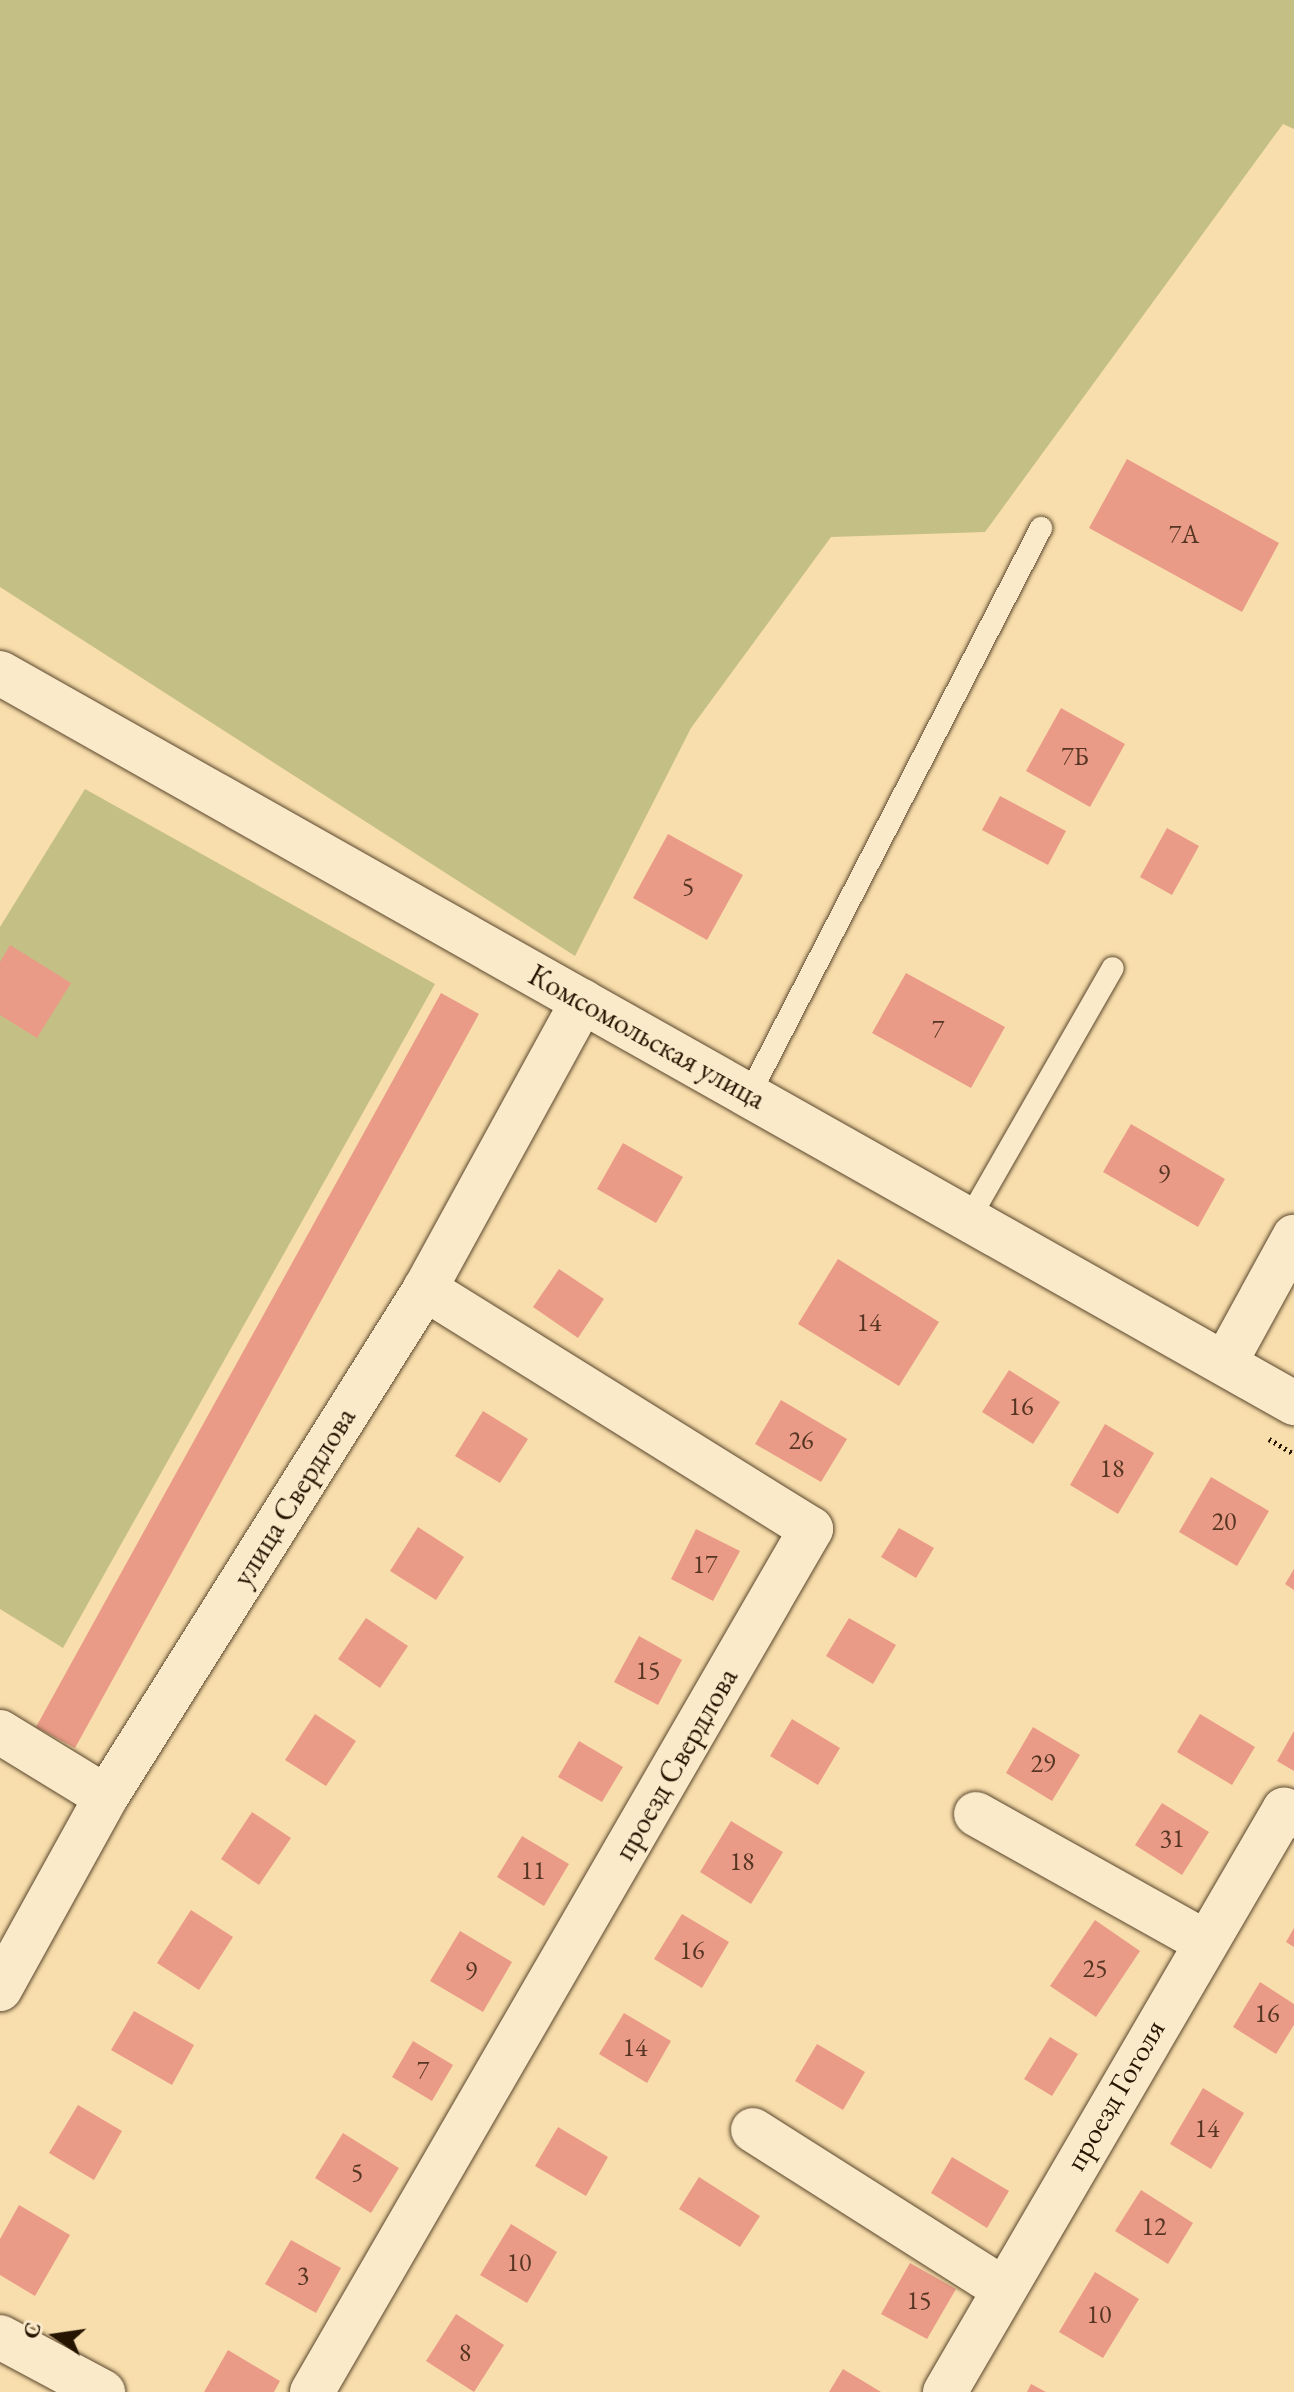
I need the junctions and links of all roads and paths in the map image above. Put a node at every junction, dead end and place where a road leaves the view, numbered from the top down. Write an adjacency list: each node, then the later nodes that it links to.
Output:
1 (1041, 528): 5 (lane)
2 (0, 673): 4 (street, Комсомольская улица)
3 (1113, 968): 6 (lane)
4 (583, 1001): 5 (street, Комсомольская улица); 8 (street, улица Свердлова)
5 (749, 1095): 6 (street, Комсомольская улица)
6 (969, 1219): 9 (street, Комсомольская улица)
7 (1294, 1237): 9 (street)
8 (425, 1289): 12 (street, улица Свердлова); 21 (street, проезд Свердлова)
9 (1225, 1363): 10 (street, Комсомольская улица)
10 (1294, 1403)
11 (0, 1732): 12 (street)
12 (106, 1797): 16 (street, улица Свердлова)
13 (976, 1814): 15 (street)
14 (1294, 1816): 15 (street, проезд Гоголя)
15 (1205, 1942): 18 (street, проезд Гоголя)
16 (0, 1989)
17 (753, 2130): 18 (street)
18 (1002, 2288): 22 (street, проезд Гоголя)
19 (0, 2337): 20 (street)
20 (103, 2392)
21 (312, 2392)
22 (945, 2392)

